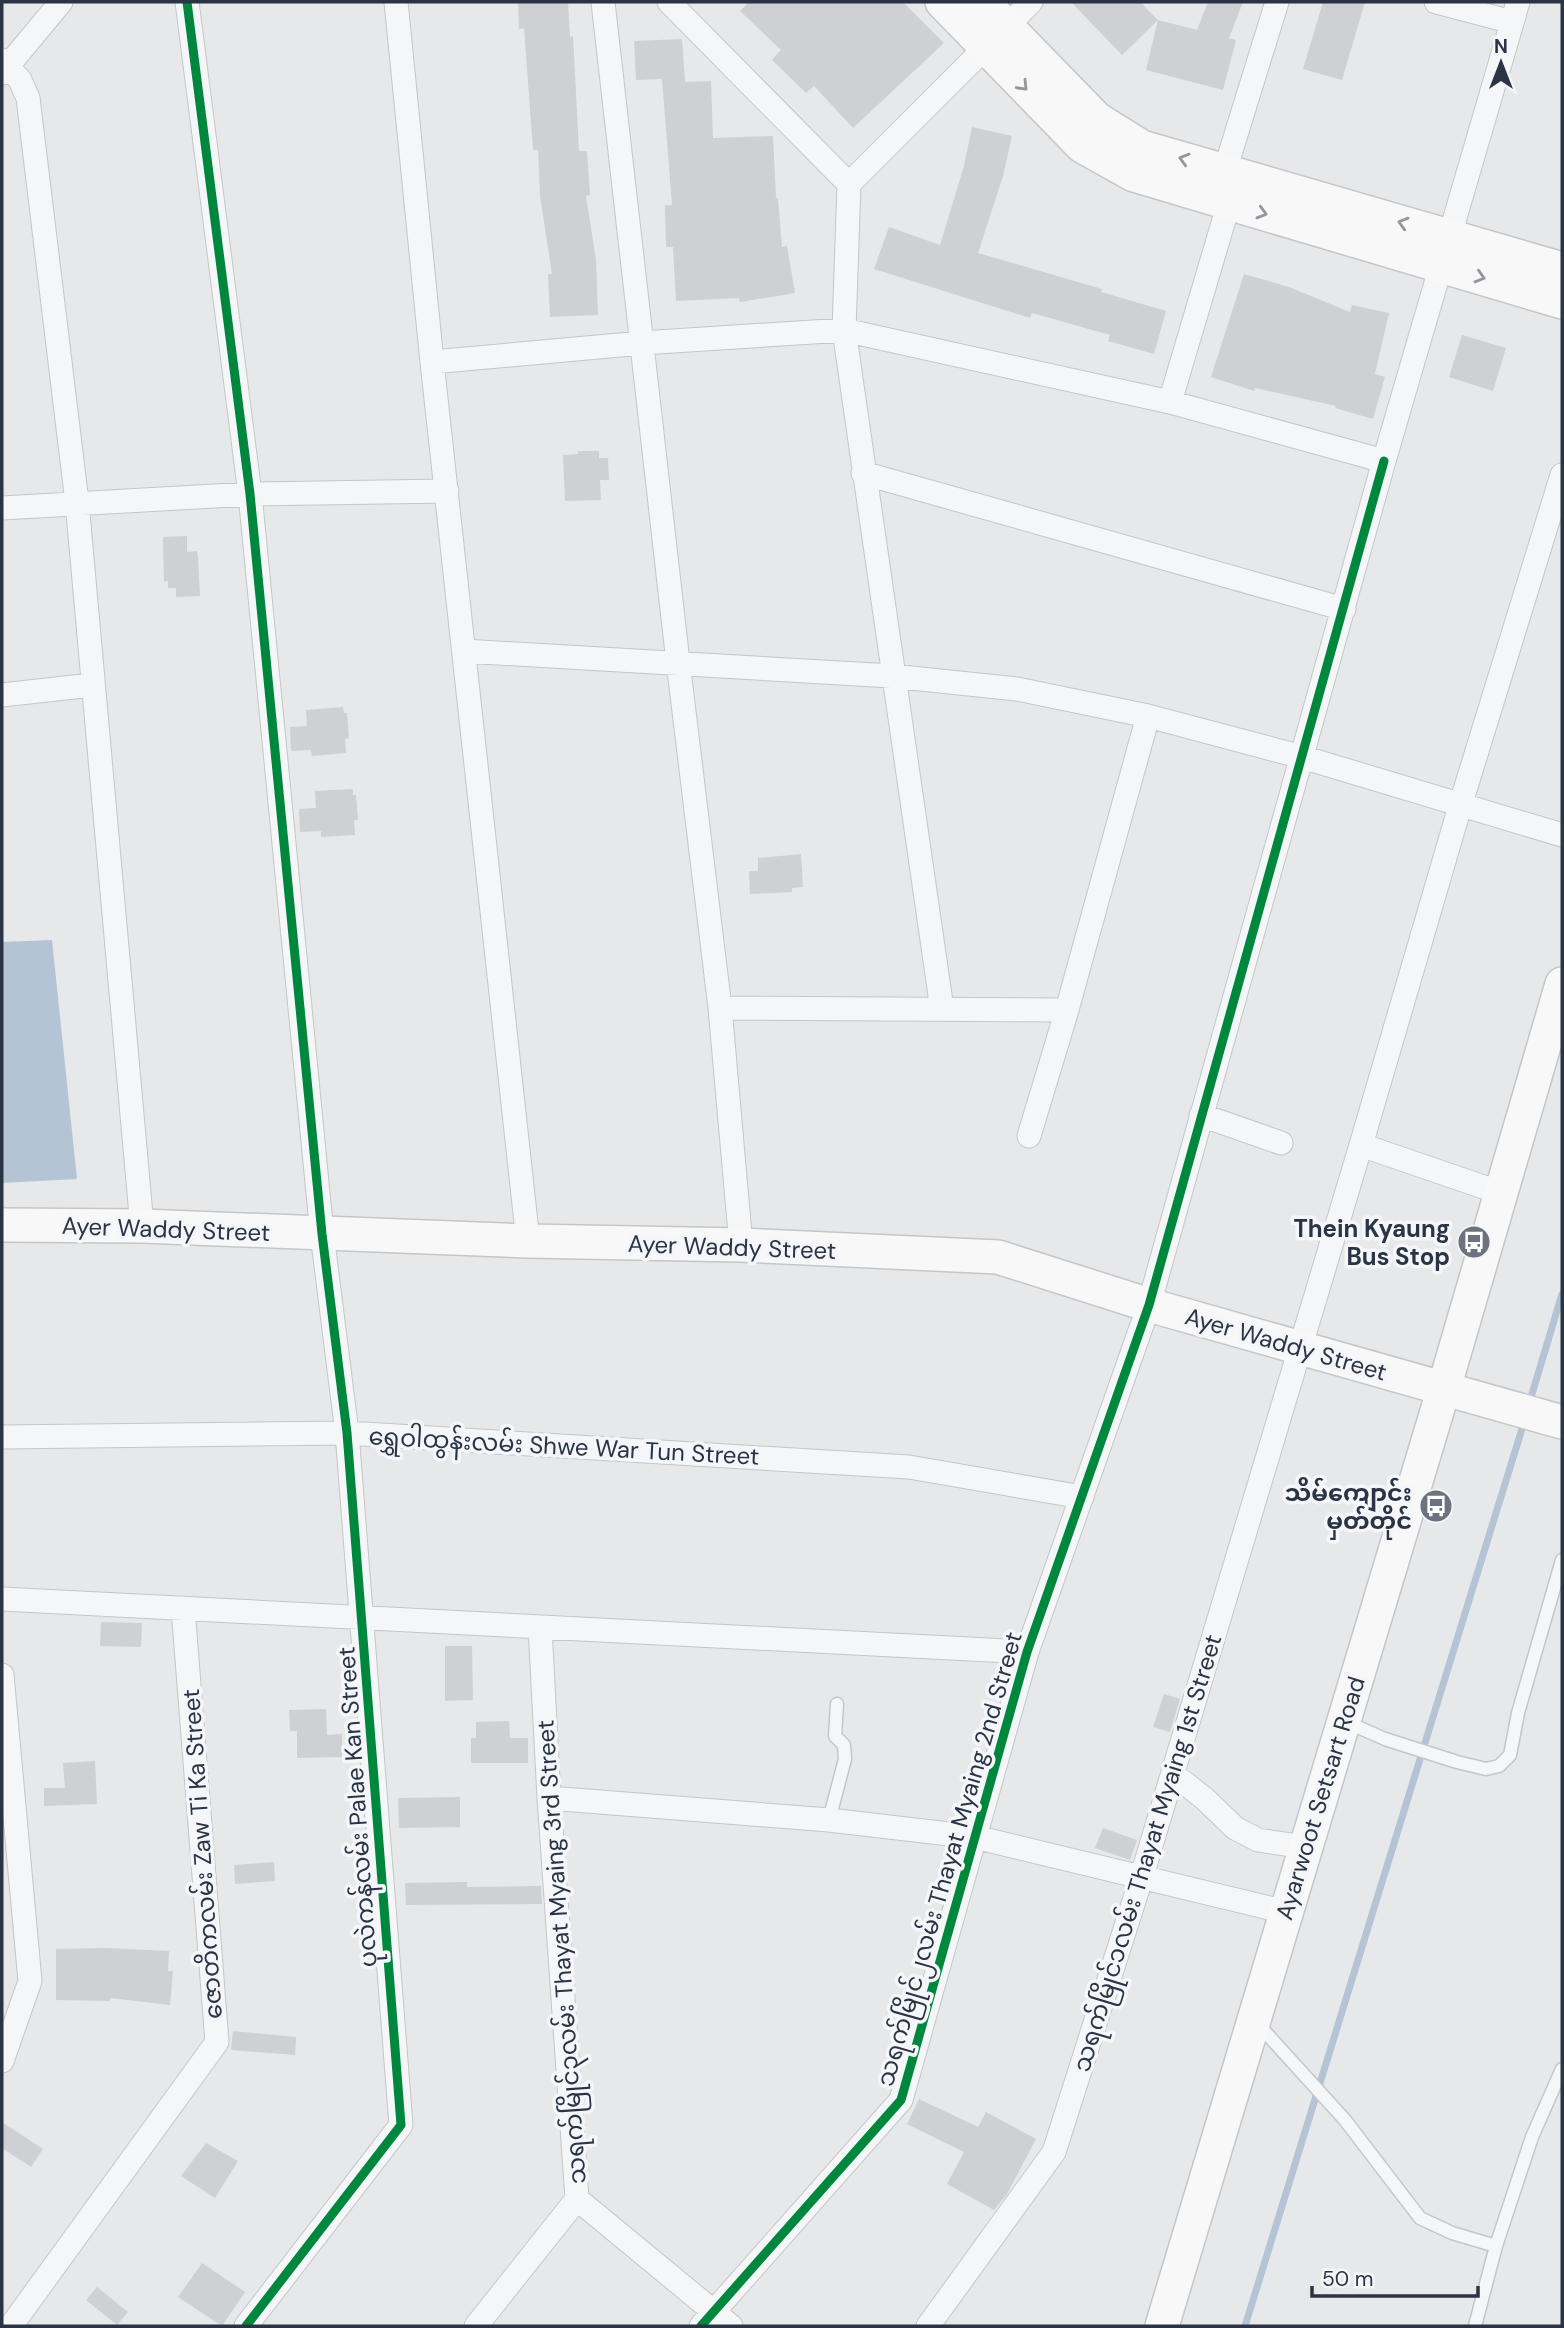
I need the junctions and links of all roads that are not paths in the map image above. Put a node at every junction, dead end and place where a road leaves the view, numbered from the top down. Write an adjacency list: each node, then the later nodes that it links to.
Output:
1 (61, 2): 13 (street)
2 (187, 2): 28 (street, ပုလဲကန်လမ်း Palae Kan Street)
3 (396, 2): 22 (street)
4 (603, 2): 21 (street)
5 (669, 2): 15 (street)
6 (942, 2): 12 (street)
7 (983, 2): 12 (street)
8 (1031, 2): 12 (street)
9 (1277, 2): 14 (street)
10 (1436, 2): 11 (street)
11 (1515, 12): 17 (street, သရက်မြိုင်၂လမ်း Thayat Myaing 2nd Street)
12 (997, 37): 14 (street, one-way to 12); 15 (street); 16 (street, one-way to 16)
13 (4, 66): 29 (street)
14 (1225, 170): 16 (street); 17 (street, one-way to 14)
15 (849, 184): 20 (street)
16 (1229, 203): 17 (street, one-way to 17); 23 (street)
17 (1445, 251): 18 (street); 19 (street, one-way to 19); 24 (street, သရက်မြိုင်၂လမ်း Thayat Myaing 2nd Street)
18 (1562, 270)
19 (1562, 302)
20 (844, 330): 21 (street); 23 (street); 25 (street)
21 (642, 343): 22 (street); 33 (street)
22 (432, 362): 27 (street)
23 (1170, 402): 24 (street)
24 (1384, 461): 31 (street, သရက်မြိုင်၂လမ်း Thayat Myaing 2nd Street)
25 (863, 473): 31 (street); 34 (street)
26 (1562, 475): 39 (street, သရက်မြိုင်၁လမ်း Thayat Myaing 1st Street)
27 (447, 491): 28 (street); 32 (street)
28 (250, 494): 29 (street); 52 (street, ပုလဲကန်လမ်း Palae Kan Street)
29 (77, 502): 30 (street); 35 (street)
30 (2, 508)
31 (1343, 610): 38 (street, သရက်မြိုင်၂လမ်း Thayat Myaing 2nd Street)
32 (464, 651): 33 (street); 53 (street)
33 (678, 662): 34 (street); 42 (street)
34 (892, 676): 37 (street); 43 (street)
35 (92, 685): 36 (street); 51 (street)
36 (2, 695)
37 (1148, 716): 38 (street); 44 (street)
38 (1302, 757): 39 (street); 45 (street, သရက်မြိုင်၂လမ်း Thayat Myaing 2nd Street)
39 (1461, 803): 40 (street); 48 (street, သရက်မြိုင်၁လမ်း Thayat Myaing 1st Street)
40 (1562, 835)
41 (1562, 984): 49 (street, Ayarwoot Setsart Road)
42 (720, 1008): 43 (street); 54 (street)
43 (942, 1009): 44 (street)
44 (1067, 1010): 46 (street)
45 (1201, 1115): 47 (street); 55 (street, သရက်မြိုင်၂လမ်း Thayat Myaing 2nd Street)
46 (1029, 1136)
47 (1281, 1143)
48 (1361, 1146): 49 (street); 56 (street, သရက်မြိုင်၁လမ်း Thayat Myaing 1st Street)
49 (1501, 1193): 57 (street, Ayarwoot Setsart Road)
50 (2, 1225): 51 (street, Ayer Waddy Street)
51 (142, 1226): 52 (street, Ayer Waddy Street)
52 (323, 1234): 53 (street, Ayer Waddy Street); 59 (street, ပုလဲကန်လမ်း Palae Kan Street)
53 (528, 1241): 54 (street, Ayer Waddy Street)
54 (741, 1245): 55 (street, Ayer Waddy Street)
55 (1149, 1305): 56 (street, Ayer Waddy Street); 61 (street, သရက်မြိုင်၂လမ်း Thayat Myaing 2nd Street)
56 (1300, 1348): 57 (street, Ayer Waddy Street); 71 (street, သရက်မြိုင်၁လမ်း Thayat Myaing 1st Street)
57 (1444, 1388): 58 (street, Ayer Waddy Street); 70 (street, Ayarwoot Setsart Road)
58 (1539, 1415)
59 (347, 1433): 60 (street, ရွှေဝါထွန်းလမ်း Shwe War Tun Street); 61 (street, ရွှေဝါထွန်းလမ်း Shwe War Tun Street); 65 (street, ပုလဲကန်လမ်း Palae Kan Street)
60 (2, 1437)
61 (1082, 1497): 67 (street, သရက်မြိုင်၂လမ်း Thayat Myaing 2nd Street)
62 (1562, 1560): 70 (lane)
63 (2, 1599): 64 (street)
64 (183, 1608): 65 (street); 84 (street, ဇောတိကလမ်း Zaw Ti Ka Street)
65 (361, 1618): 66 (street); 85 (street, ပုလဲကန်လမ်း Palae Kan Street)
66 (540, 1627): 67 (street); 72 (street, သရက်မြိုင်၃လမ်း Thayat Myaing 3rd Street)
67 (1027, 1652): 74 (street, သရက်မြိုင်၂လမ်း Thayat Myaing 2nd Street)
68 (2, 1675): 79 (street)
69 (837, 1704): 73 (lane)
70 (1344, 1721): 75 (street, Ayarwoot Setsart Road)
71 (1173, 1774): 75 (street); 76 (street, သရက်မြိုင်၁လမ်း Thayat Myaing 1st Street)
72 (549, 1798): 73 (street); 81 (street, သရက်မြိုင်၃လမ်း Thayat Myaing 3rd Street)
73 (829, 1820): 74 (street)
74 (975, 1837): 76 (street); 83 (street, သရက်မြိုင်၂လမ်း Thayat Myaing 2nd Street)
75 (1305, 1847): 77 (street, Ayarwoot Setsart Road)
76 (1141, 1879): 77 (street); 88 (street, သရက်မြိုင်၁လမ်း Thayat Myaing 1st Street)
77 (1286, 1912): 78 (street, Ayarwoot Setsart Road)
78 (1254, 2019): 82 (lane); 89 (street, Ayarwoot Setsart Road)
79 (2, 2061)
80 (1562, 2069): 82 (lane)
81 (577, 2199): 83 (street); 86 (street, သရက်မြိုင်၃လမ်း Thayat Myaing 3rd Street)
82 (1496, 2246): 90 (lane)
83 (706, 2319): 87 (street)
84 (11, 2326)
85 (246, 2326)
86 (476, 2326)
87 (731, 2326)
88 (928, 2326)
89 (1161, 2326)
90 (1475, 2326)

